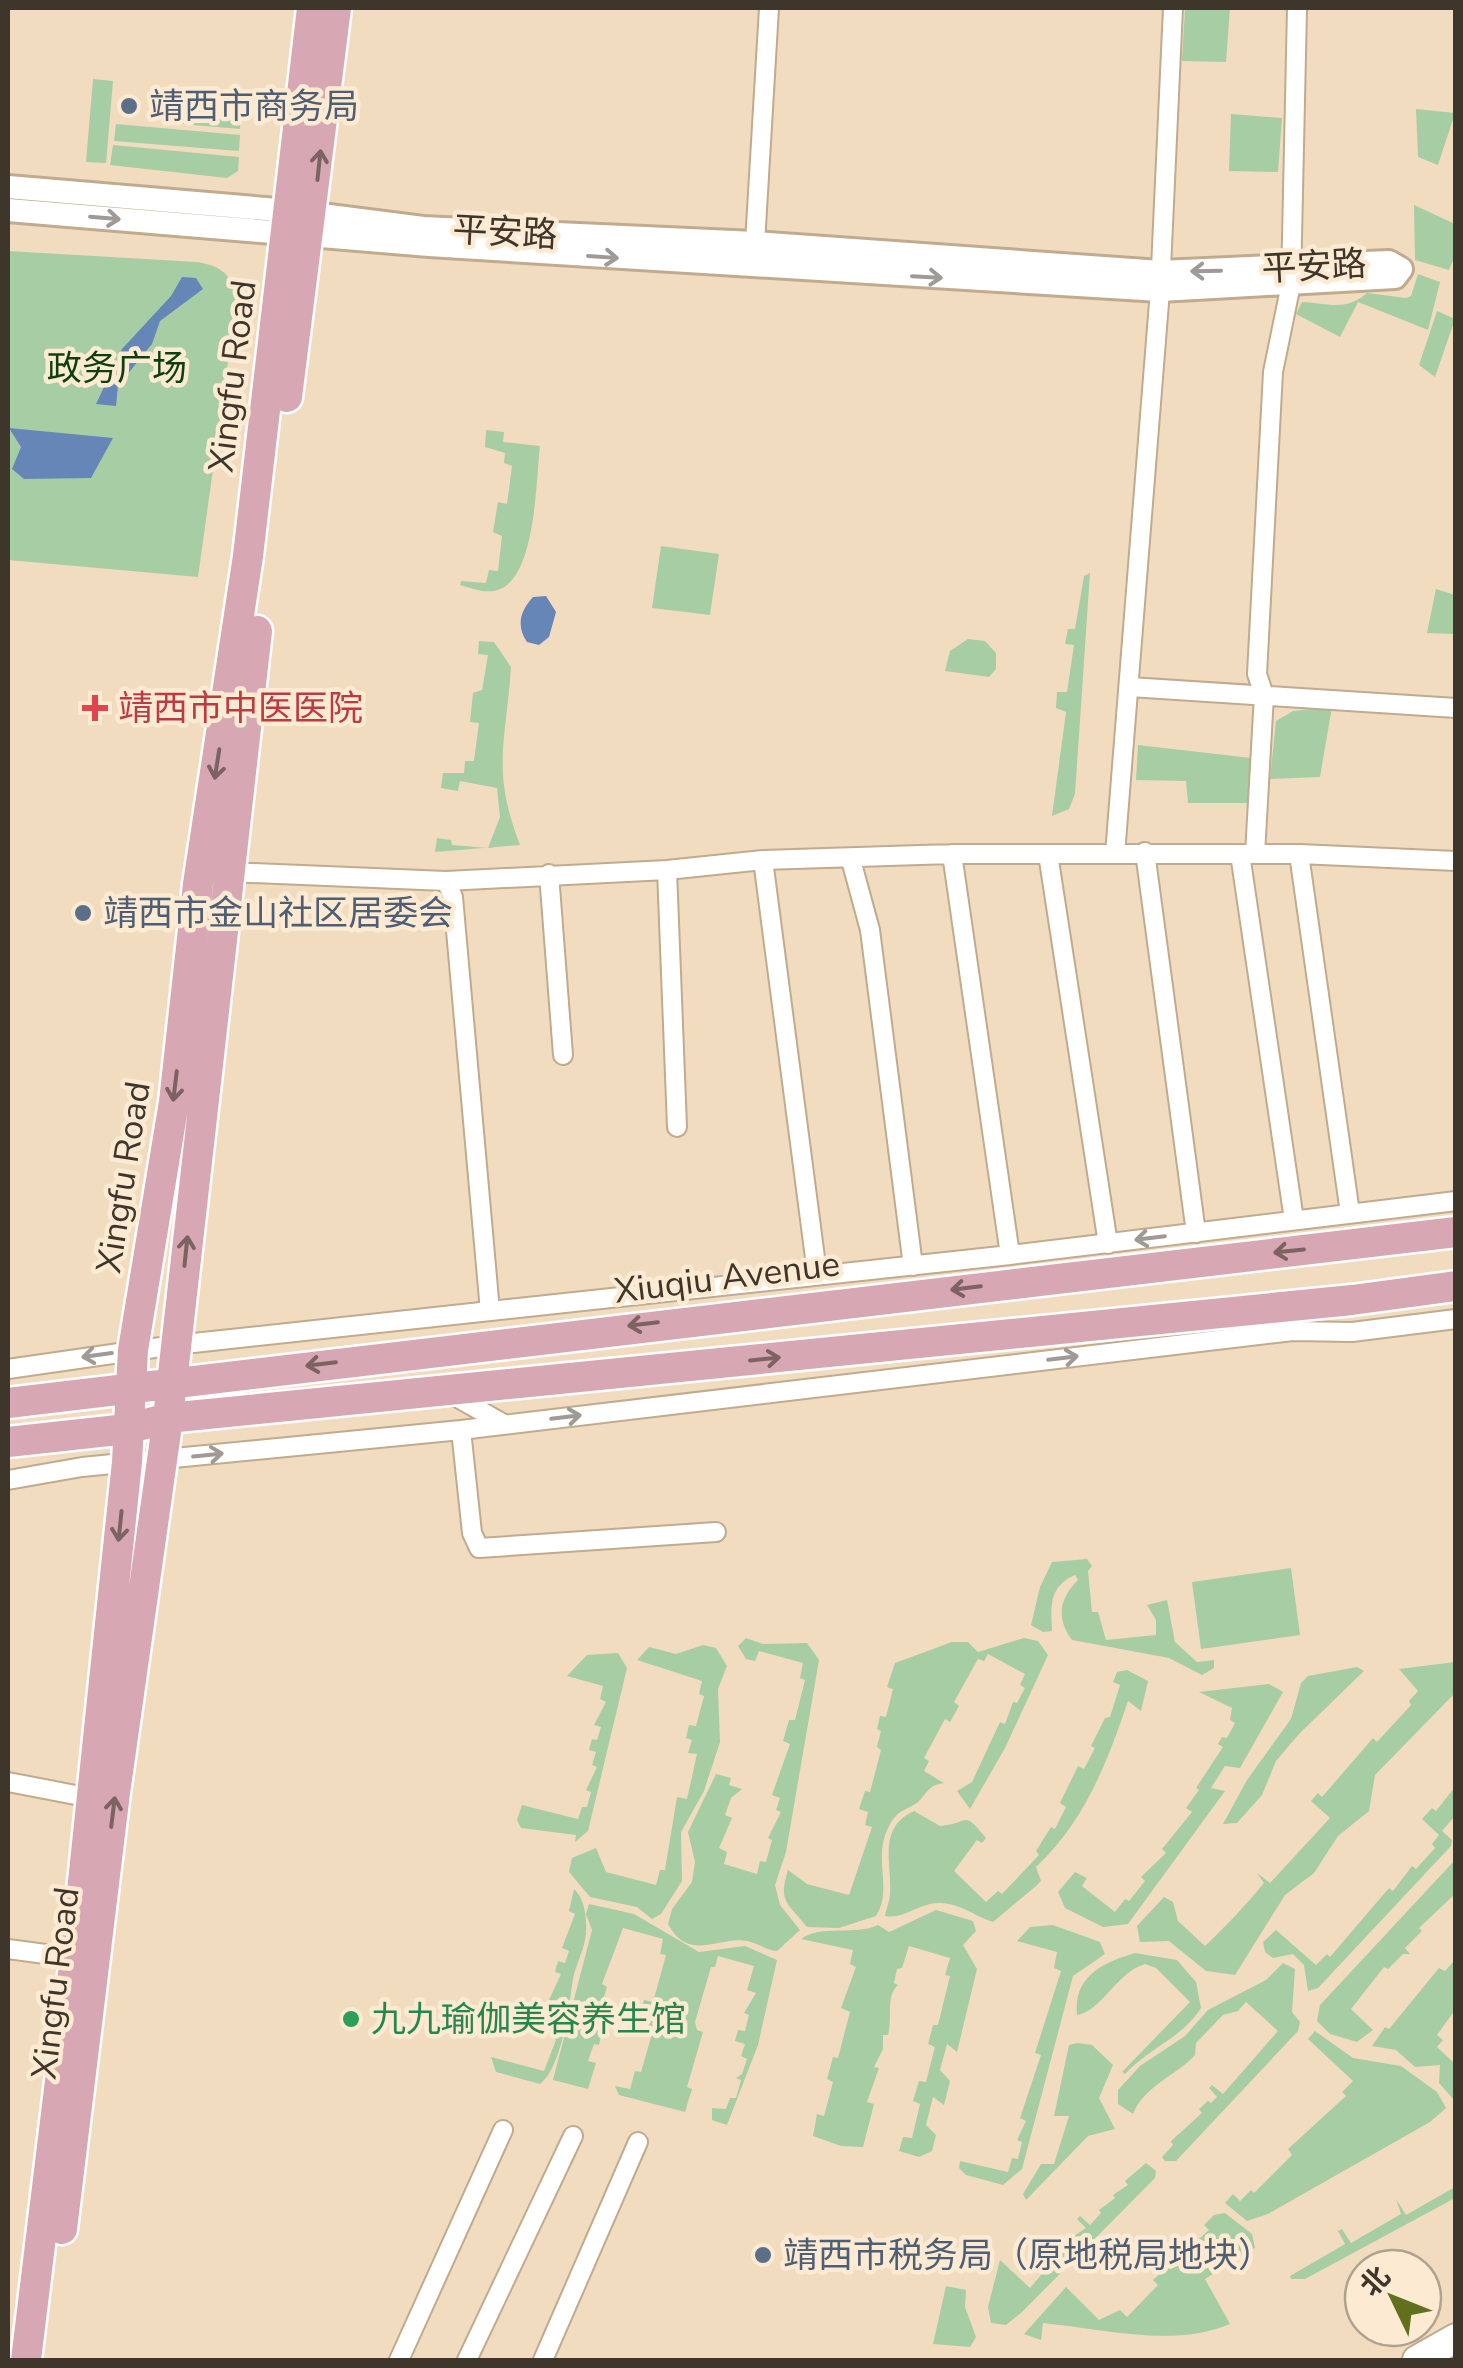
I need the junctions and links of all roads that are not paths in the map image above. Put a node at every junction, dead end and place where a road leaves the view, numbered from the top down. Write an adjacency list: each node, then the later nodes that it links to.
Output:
1 (312, 8): 8 (main road, Xingfu Road)
2 (336, 8): 8 (main road, Xingfu Road, one-way to 2)
3 (769, 8): 9 (street)
4 (1173, 8): 11 (street)
5 (1297, 8): 10 (street)
6 (8, 186): 8 (street, 平安路)
7 (8, 210): 8 (street, 平安路, one-way to 8)
8 (300, 223): 9 (street, 平安路); 11 (street, 平安路, one-way to 11); 25 (main road, Xingfu Road); 48 (main road, Xingfu Road, one-way to 48)
9 (755, 244): 11 (street, 平安路)
10 (1291, 277): 11 (street, 平安路); 13 (street)
11 (1160, 281): 12 (street)
12 (1130, 686): 13 (street); 18 (street)
13 (1264, 695): 14 (street); 19 (street)
14 (1456, 708)
15 (1145, 852): 18 (street); 19 (street); 33 (street)
16 (952, 854): 17 (street); 22 (street); 37 (street)
17 (1048, 854): 18 (street); 38 (street)
18 (1115, 854)
19 (1248, 854): 20 (street); 32 (street)
20 (1299, 854): 23 (street); 31 (street)
21 (764, 860): 22 (street); 24 (street); 40 (street)
22 (851, 860): 39 (street)
23 (1456, 861)
24 (667, 870): 26 (street); 29 (street)
25 (228, 872): 27 (street); 47 (main road, Xingfu Road, one-way to 25)
26 (549, 874): 27 (street); 28 (street)
27 (446, 881): 43 (street)
28 (563, 1055)
29 (677, 1126)
30 (1456, 1201): 31 (street)
31 (1342, 1214): 32 (street); 35 (street)
32 (1294, 1220): 33 (street)
33 (1196, 1232): 38 (street, one-way to 38)
34 (1456, 1232): 35 (main road, Xiuqiu Avenue)
35 (1375, 1241): 38 (main road, Xiuqiu Avenue, one-way to 38)
36 (1088, 1246): 37 (street); 38 (street); 38 (street)
37 (1010, 1255): 39 (street)
38 (1114, 1257): 46 (main road, Xiuqiu Avenue, one-way to 46)
39 (912, 1266): 40 (street)
40 (817, 1274): 43 (street)
41 (1456, 1286): 42 (main road)
42 (1352, 1300): 45 (street); 49 (main road)
43 (482, 1312): 46 (street); 47 (street)
44 (1456, 1319): 45 (street)
45 (1399, 1326): 52 (street, one-way to 45)
46 (522, 1339): 53 (main road, Xiuqiu Avenue, one-way to 53)
47 (175, 1345): 48 (street); 53 (main road, Xingfu Road)
48 (133, 1350): 50 (street, one-way to 50); 54 (main road, Xingfu Road)
49 (846, 1351): 52 (street); 55 (main road, one-way to 49)
50 (42, 1363): 51 (street); 56 (street)
51 (8, 1368)
52 (893, 1378): 59 (street, one-way to 52)
53 (172, 1382): 54 (main road, Xiuqiu Avenue); 58 (main road, Xingfu Road)
54 (129, 1388): 56 (main road, Xiuqiu Avenue); 60 (main road, Xingfu Road)
55 (445, 1391): 58 (main road); 59 (street)
56 (72, 1395): 57 (main road, Xiuqiu Avenue)
57 (8, 1403)
58 (168, 1418): 60 (main road); 64 (main road, Xingfu Road)
59 (504, 1424): 61 (street)
60 (127, 1429): 62 (main road); 63 (main road, Xingfu Road)
61 (461, 1430): 64 (street, one-way to 61); 66 (street)
62 (8, 1442)
63 (127, 1462): 64 (street); 65 (street); 68 (main road, Xingfu Road, one-way to 68)
64 (161, 1462): 77 (main road, Xingfu Road, one-way to 64)
65 (8, 1480)
66 (716, 1532)
67 (8, 1782): 68 (street)
68 (91, 1798): 71 (main road, Xingfu Road)
69 (8, 1949): 71 (street)
70 (8, 1962): 71 (street)
71 (74, 1964): 77 (main road, Xingfu Road)
72 (503, 2130): 78 (street)
73 (573, 2136): 79 (street)
74 (638, 2142): 80 (street)
75 (1456, 2338): 81 (main road)
76 (1456, 2353): 82 (main road)
77 (26, 2355)
78 (399, 2360)
79 (467, 2360)
80 (542, 2360)
81 (1416, 2360)
82 (1443, 2360)

